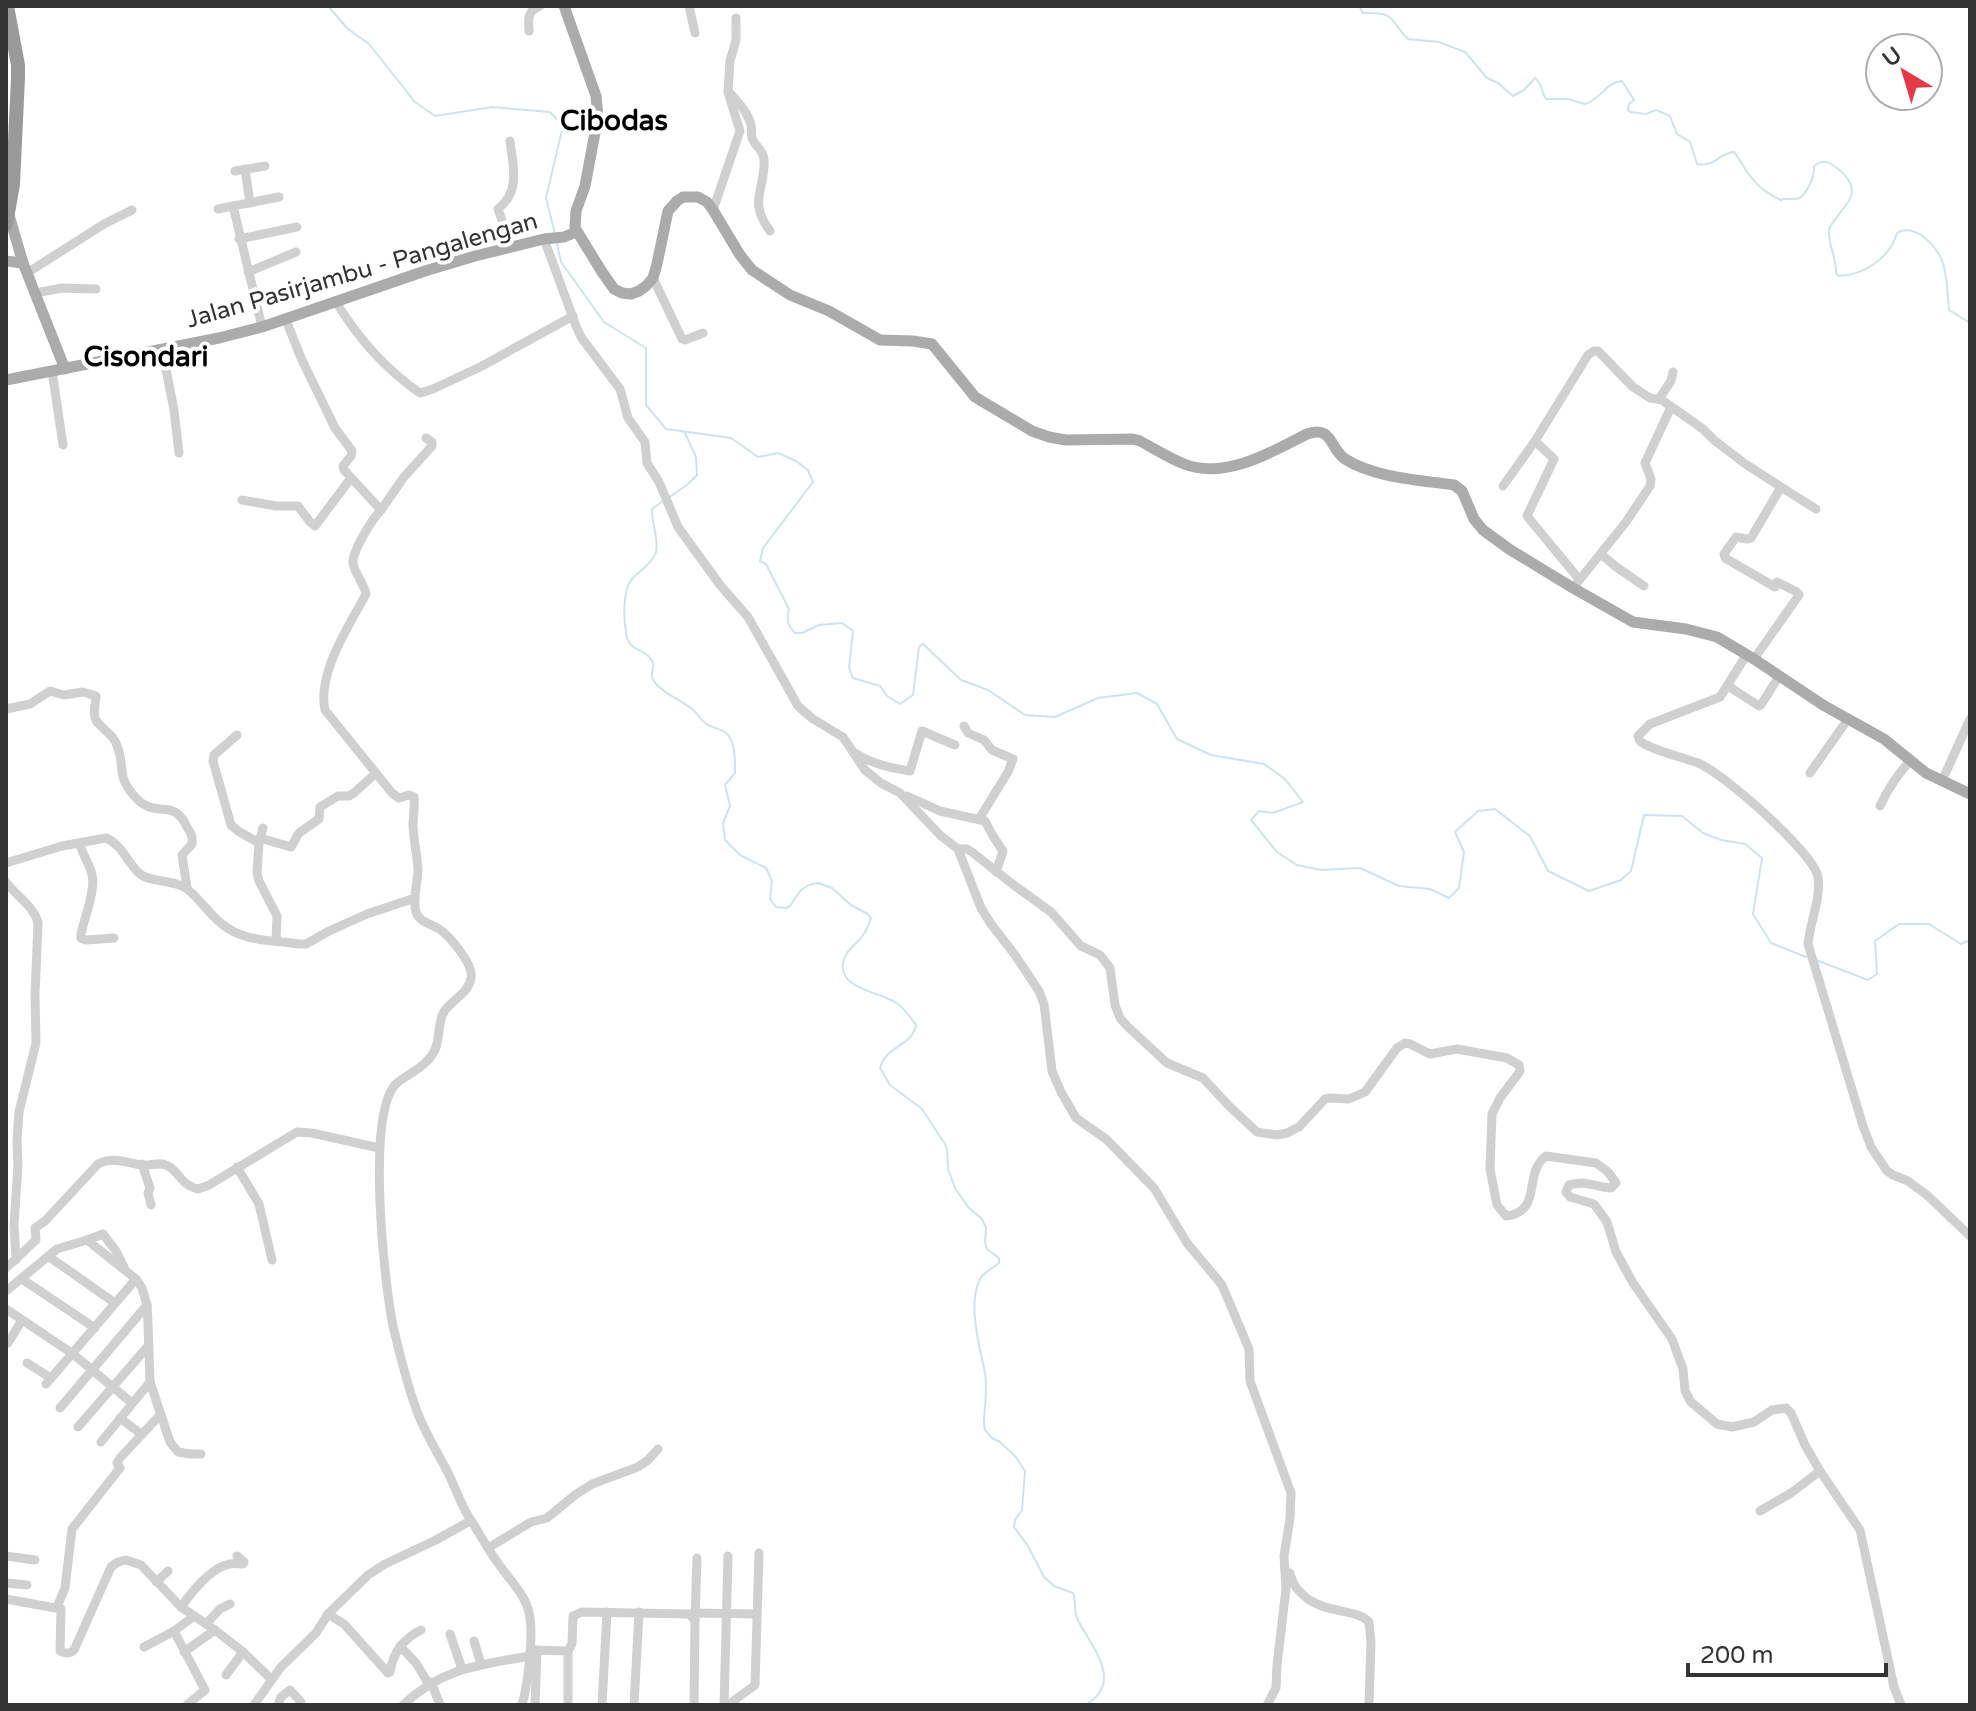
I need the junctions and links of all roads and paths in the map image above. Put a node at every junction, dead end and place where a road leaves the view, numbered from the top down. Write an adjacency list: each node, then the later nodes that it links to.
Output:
1 (7, 6): 10 (highway)
2 (540, 6): 6 (street)
3 (564, 6): 22 (main road, Jalan Pasirjambu - Pangalengan)
4 (689, 6): 7 (street)
5 (736, 18): 8 (street)
6 (529, 31)
7 (695, 33)
8 (728, 92): 18 (street); 21 (street)
9 (510, 141): 25 (street)
10 (10, 151): 12 (highway)
11 (265, 166): 14 (street)
12 (10, 184): 19 (highway)
13 (279, 197): 14 (street)
14 (250, 203): 15 (street)
15 (233, 206): 16 (street); 23 (street)
16 (218, 209)
17 (132, 210): 28 (street)
18 (713, 210): 30 (main road); 56 (main road)
19 (7, 220): 28 (main road)
20 (297, 227): 23 (street)
21 (770, 231)
22 (576, 232): 24 (main road, Jalan Pasirjambu - Pangalengan); 30 (main road, Jalan Pasirjambu - Pangalengan)
23 (239, 239): 29 (street)
24 (546, 239): 25 (main road, Jalan Pasirjambu - Pangalengan); 35 (street)
25 (509, 248): 33 (main road, Jalan Pasirjambu - Pangalengan)
26 (296, 252): 29 (street)
27 (6, 261): 28 (main road)
28 (25, 268): 32 (main road)
29 (248, 272): 36 (street)
30 (653, 278): 37 (street)
31 (96, 289): 32 (street)
32 (35, 293): 39 (main road)
33 (336, 302): 34 (main road, Jalan Pasirjambu - Pangalengan); 35 (street)
34 (286, 320): 36 (main road, Jalan Pasirjambu - Pangalengan); 49 (street)
35 (565, 320): 67 (street)
36 (262, 327): 38 (main road, Jalan Pasirjambu - Pangalengan)
37 (703, 333)
38 (162, 349): 39 (main road, Jalan Pasirjambu - Pangalengan); 48 (street)
39 (65, 369): 40 (main road, Jalan Pasirjambu - Pangalengan)
40 (52, 371): 42 (main road, Jalan Pasirjambu - Pangalengan); 47 (street)
41 (1673, 372): 43 (street)
42 (6, 380)
43 (1659, 399): 44 (street); 46 (street)
44 (1671, 407): 51 (street); 55 (street)
45 (426, 438): 54 (street)
46 (1535, 441): 50 (street); 56 (street)
47 (63, 445)
48 (179, 453)
49 (351, 478): 52 (street); 54 (street)
50 (1503, 486)
51 (1781, 487): 53 (street); 58 (street)
52 (242, 500)
53 (1816, 509)
54 (381, 510): 69 (street)
55 (1601, 554): 56 (street); 57 (street)
56 (1576, 584): 58 (main road)
57 (1644, 586)
58 (1750, 656): 59 (main road); 60 (street)
59 (1779, 676): 60 (street); 62 (main road)
60 (1728, 686): 90 (street)
61 (6, 709): 82 (street)
62 (1848, 719): 68 (main road); 70 (street)
63 (1970, 719): 71 (street)
64 (964, 726): 75 (street)
65 (237, 735): 76 (street)
66 (955, 745): 67 (street)
67 (852, 751): 72 (street)
68 (1910, 761): 71 (main road); 74 (street)
69 (376, 773): 76 (street); 83 (street)
70 (1810, 773)
71 (1942, 781): 73 (main road)
72 (900, 793): 75 (street); 78 (street)
73 (1970, 794)
74 (1880, 806)
75 (979, 819): 80 (street)
76 (261, 836): 85 (street)
77 (80, 844): 79 (street); 82 (street); 84 (street)
78 (958, 849): 80 (street); 125 (street)
79 (6, 863)
80 (996, 872): 121 (street)
81 (6, 882): 93 (street)
82 (187, 888): 85 (street)
83 (415, 898): 85 (street); 86 (street)
84 (114, 938)
85 (276, 940)
86 (379, 1148): 88 (street); 123 (street)
87 (142, 1164): 88 (street); 89 (street); 93 (street)
88 (237, 1167): 94 (street)
89 (151, 1205)
90 (1970, 1236)
91 (87, 1240): 92 (street); 96 (street); 96 (street)
92 (48, 1256): 97 (street); 100 (street)
93 (16, 1260): 95 (street)
94 (272, 1260)
95 (6, 1268)
96 (126, 1271): 98 (street)
97 (22, 1279): 99 (street); 104 (street)
98 (136, 1279): 100 (street); 101 (street)
99 (6, 1291)
100 (115, 1303): 104 (street)
101 (147, 1305): 106 (street); 109 (street)
102 (6, 1309): 103 (street)
103 (22, 1320): 105 (street); 107 (street)
104 (95, 1328): 107 (street)
105 (8, 1343)
106 (149, 1344): 110 (street); 111 (street)
107 (73, 1354): 108 (street); 109 (street)
108 (27, 1363)
109 (92, 1369): 111 (street); 113 (street)
110 (150, 1382): 112 (street); 114 (street)
111 (113, 1387): 112 (street); 116 (street)
112 (132, 1403): 115 (street)
113 (60, 1408)
114 (160, 1415): 117 (street); 120 (street)
115 (120, 1418): 117 (street); 118 (street)
116 (78, 1427)
117 (141, 1434): 138 (street)
118 (101, 1442)
119 (658, 1449): 124 (street)
120 (201, 1454)
121 (1820, 1471): 122 (street); 178 (street)
122 (1760, 1511)
123 (470, 1521): 124 (street); 143 (street)
124 (488, 1548): 157 (street)
125 (1285, 1550): 176 (street); 177 (street)
126 (759, 1553): 144 (street)
127 (6, 1556): 131 (street)
128 (237, 1556): 139 (street)
129 (728, 1556): 142 (street)
130 (697, 1558): 145 (street)
131 (35, 1560)
132 (168, 1571): 133 (street)
133 (156, 1582): 138 (street); 139 (street)
134 (6, 1583): 135 (street)
135 (27, 1585)
136 (6, 1599): 138 (street)
137 (230, 1604): 147 (street)
138 (57, 1607)
139 (181, 1607): 146 (street)
140 (607, 1612): 141 (street); 154 (street); 172 (street)
141 (639, 1612): 145 (street); 173 (street)
142 (727, 1613): 144 (street); 145 (street); 175 (street)
143 (328, 1614): 152 (street); 161 (street)
144 (757, 1614): 175 (street)
145 (695, 1616): 174 (street)
146 (193, 1617): 147 (street); 149 (street)
147 (210, 1627): 155 (street); 156 (street)
148 (421, 1630): 152 (street)
149 (174, 1631): 153 (street); 155 (street)
150 (450, 1634): 159 (street)
151 (474, 1641): 158 (street)
152 (400, 1646): 162 (street)
153 (144, 1647)
154 (568, 1651): 157 (street); 171 (street)
155 (184, 1652): 165 (street)
156 (243, 1652): 160 (street); 161 (street)
157 (532, 1652): 158 (street); 169 (street); 170 (street)
158 (481, 1664): 159 (street)
159 (462, 1669): 162 (street)
160 (226, 1675)
161 (271, 1679): 164 (street)
162 (430, 1683): 167 (street); 168 (street)
163 (301, 1702): 166 (street)
164 (255, 1704)
165 (187, 1705)
166 (278, 1705)
167 (403, 1705)
168 (440, 1705)
169 (522, 1705)
170 (535, 1705)
171 (568, 1705)
172 (602, 1705)
173 (634, 1705)
174 (694, 1705)
175 (726, 1705)
176 (1267, 1705)
177 (1369, 1705)
178 (1901, 1705)

